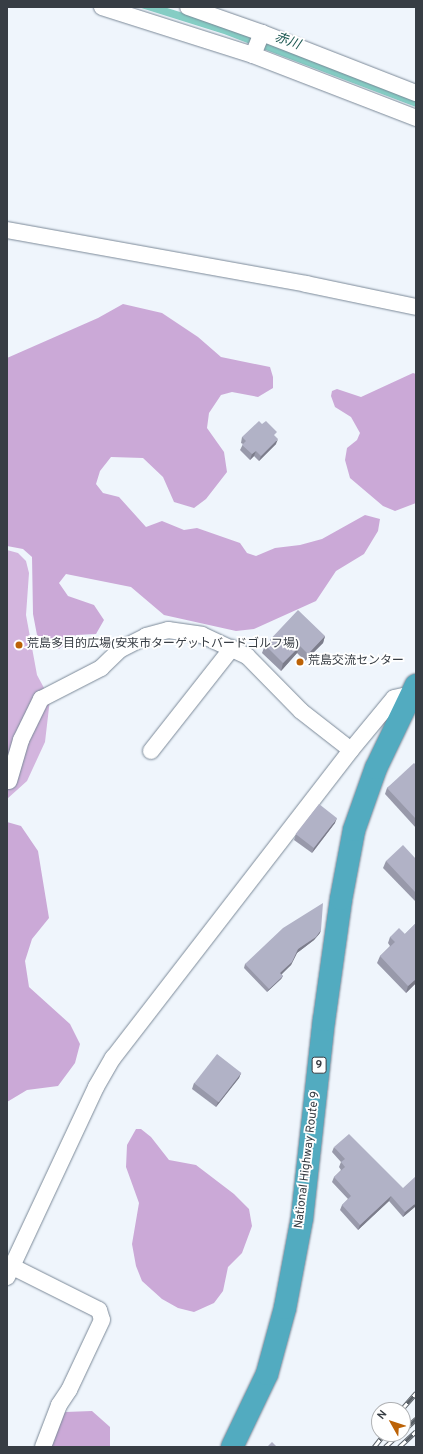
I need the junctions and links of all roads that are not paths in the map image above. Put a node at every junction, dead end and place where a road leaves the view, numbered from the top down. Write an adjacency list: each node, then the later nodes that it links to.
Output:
1 (102, 7): 3 (street)
2 (188, 7): 3 (street)
3 (258, 43): 4 (street); 5 (street)
4 (416, 93)
5 (416, 118)
6 (7, 230): 7 (street)
7 (416, 307)
8 (232, 648): 10 (street); 11 (street); 12 (street)
9 (413, 690): 10 (street); 15 (highway, National Highway Route 9 / 9)
10 (351, 750): 13 (street)
11 (151, 751)
12 (10, 781)
13 (10, 1272): 14 (street)
14 (43, 1447)
15 (232, 1447)

